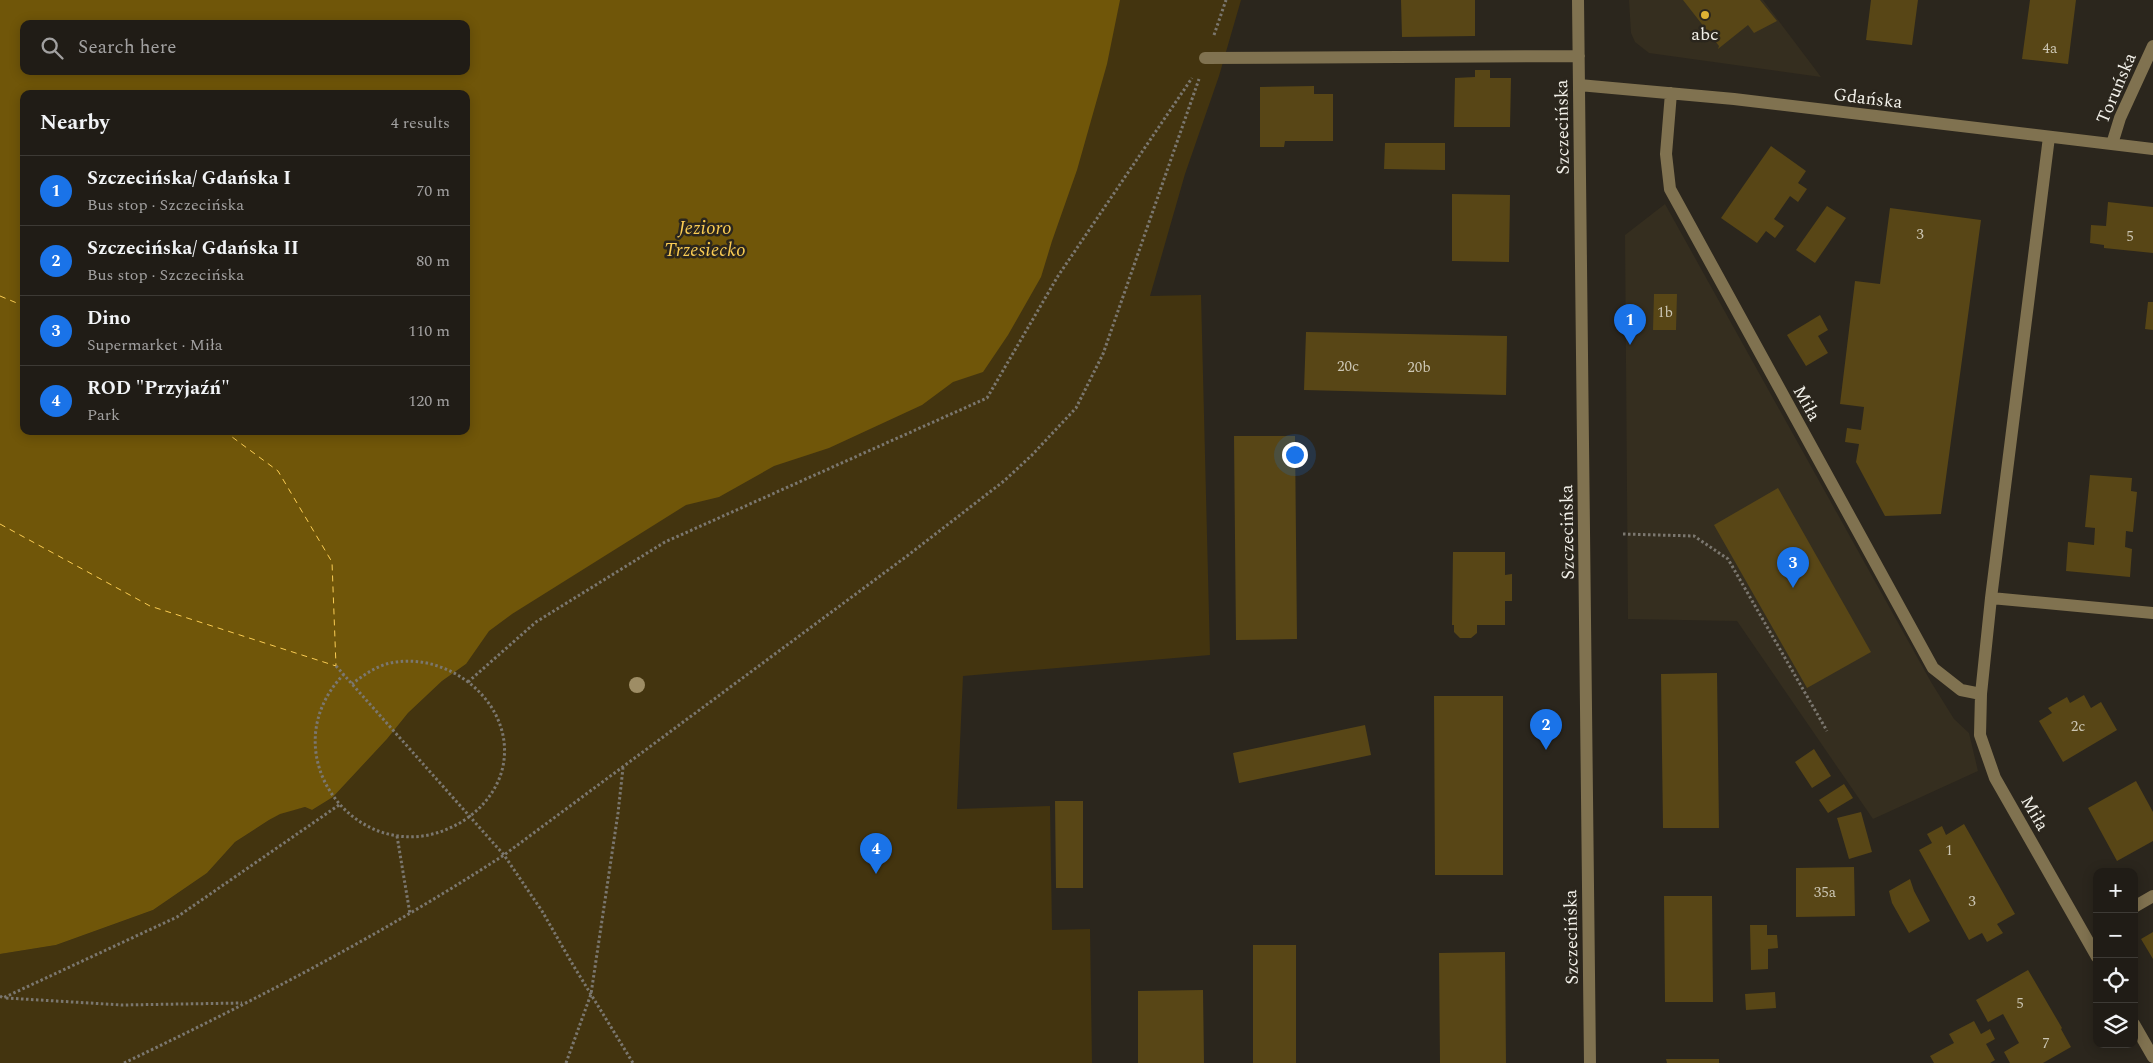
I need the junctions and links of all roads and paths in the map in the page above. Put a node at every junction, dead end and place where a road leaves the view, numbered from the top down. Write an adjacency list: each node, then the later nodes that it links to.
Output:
1 (1226, 0): 5 (path)
2 (1578, 0): 4 (street, Szczecińska)
3 (2153, 46): 9 (street, Toruńska)
4 (1579, 56): 5 (street); 6 (street, Szczecińska)
5 (1206, 58): 16 (path); 20 (path)
6 (1579, 85): 7 (street, Gdańska); 37 (street, Szczecińska)
7 (1671, 93): 8 (street, Gdańska); 18 (street, Miła)
8 (2050, 138): 9 (street, Gdańska); 12 (street, Miła)
9 (2112, 144): 10 (street, Gdańska)
10 (2153, 149)
11 (1623, 534): 19 (path)
12 (1991, 598): 13 (street); 18 (street, Miła)
13 (2153, 613)
14 (336, 666): 15 (path)
15 (344, 674): 17 (path); 21 (path)
16 (468, 682): 17 (path); 22 (path)
17 (352, 684): 22 (path)
18 (1981, 694): 28 (street, Miła)
19 (1826, 732)
20 (623, 768): 24 (path); 29 (path)
21 (339, 805): 23 (path); 30 (path)
22 (470, 817): 23 (path); 24 (path)
23 (397, 836): 27 (path)
24 (504, 855): 27 (path); 29 (path)
25 (2153, 896): 26 (street)
26 (2138, 905)
27 (410, 914): 31 (path)
28 (2092, 938)
29 (591, 994): 35 (path); 36 (path)
30 (1, 998): 31 (path)
31 (243, 1003): 34 (path)
32 (2138, 1031): 33 (street)
33 (2153, 1057)
34 (124, 1063)
35 (566, 1063)
36 (633, 1063)
37 (1590, 1063)

